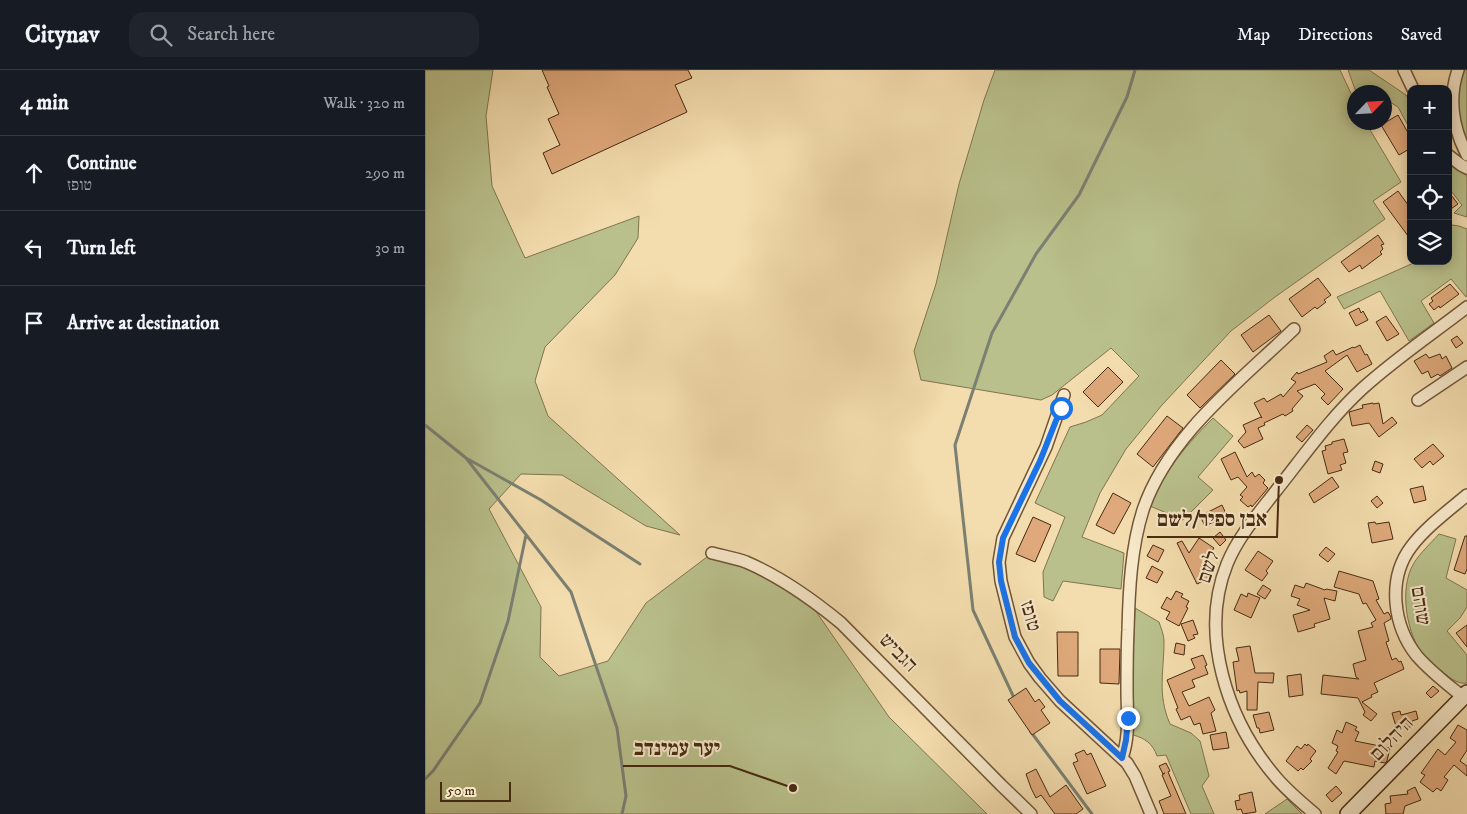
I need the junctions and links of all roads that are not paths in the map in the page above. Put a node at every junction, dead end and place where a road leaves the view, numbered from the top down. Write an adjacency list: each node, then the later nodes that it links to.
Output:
1 (1404, 70): 3 (street)
2 (1458, 70): 4 (street)
3 (1411, 85)
4 (1467, 155)
5 (1452, 158): 6 (street)
6 (1467, 168)
7 (1467, 307): 18 (street, לשם)
8 (1294, 329): 15 (street)
9 (1467, 367): 11 (street)
10 (1064, 394): 15 (street, טופז)
11 (1418, 400)
12 (1467, 495): 14 (street, שוהם)
13 (712, 553): 16 (street, הגביש)
14 (1465, 695): 19 (street, היהלום)
15 (1122, 758): 17 (street, טופז)
16 (1031, 814)
17 (1151, 814)
18 (1315, 814)
19 (1348, 814)

